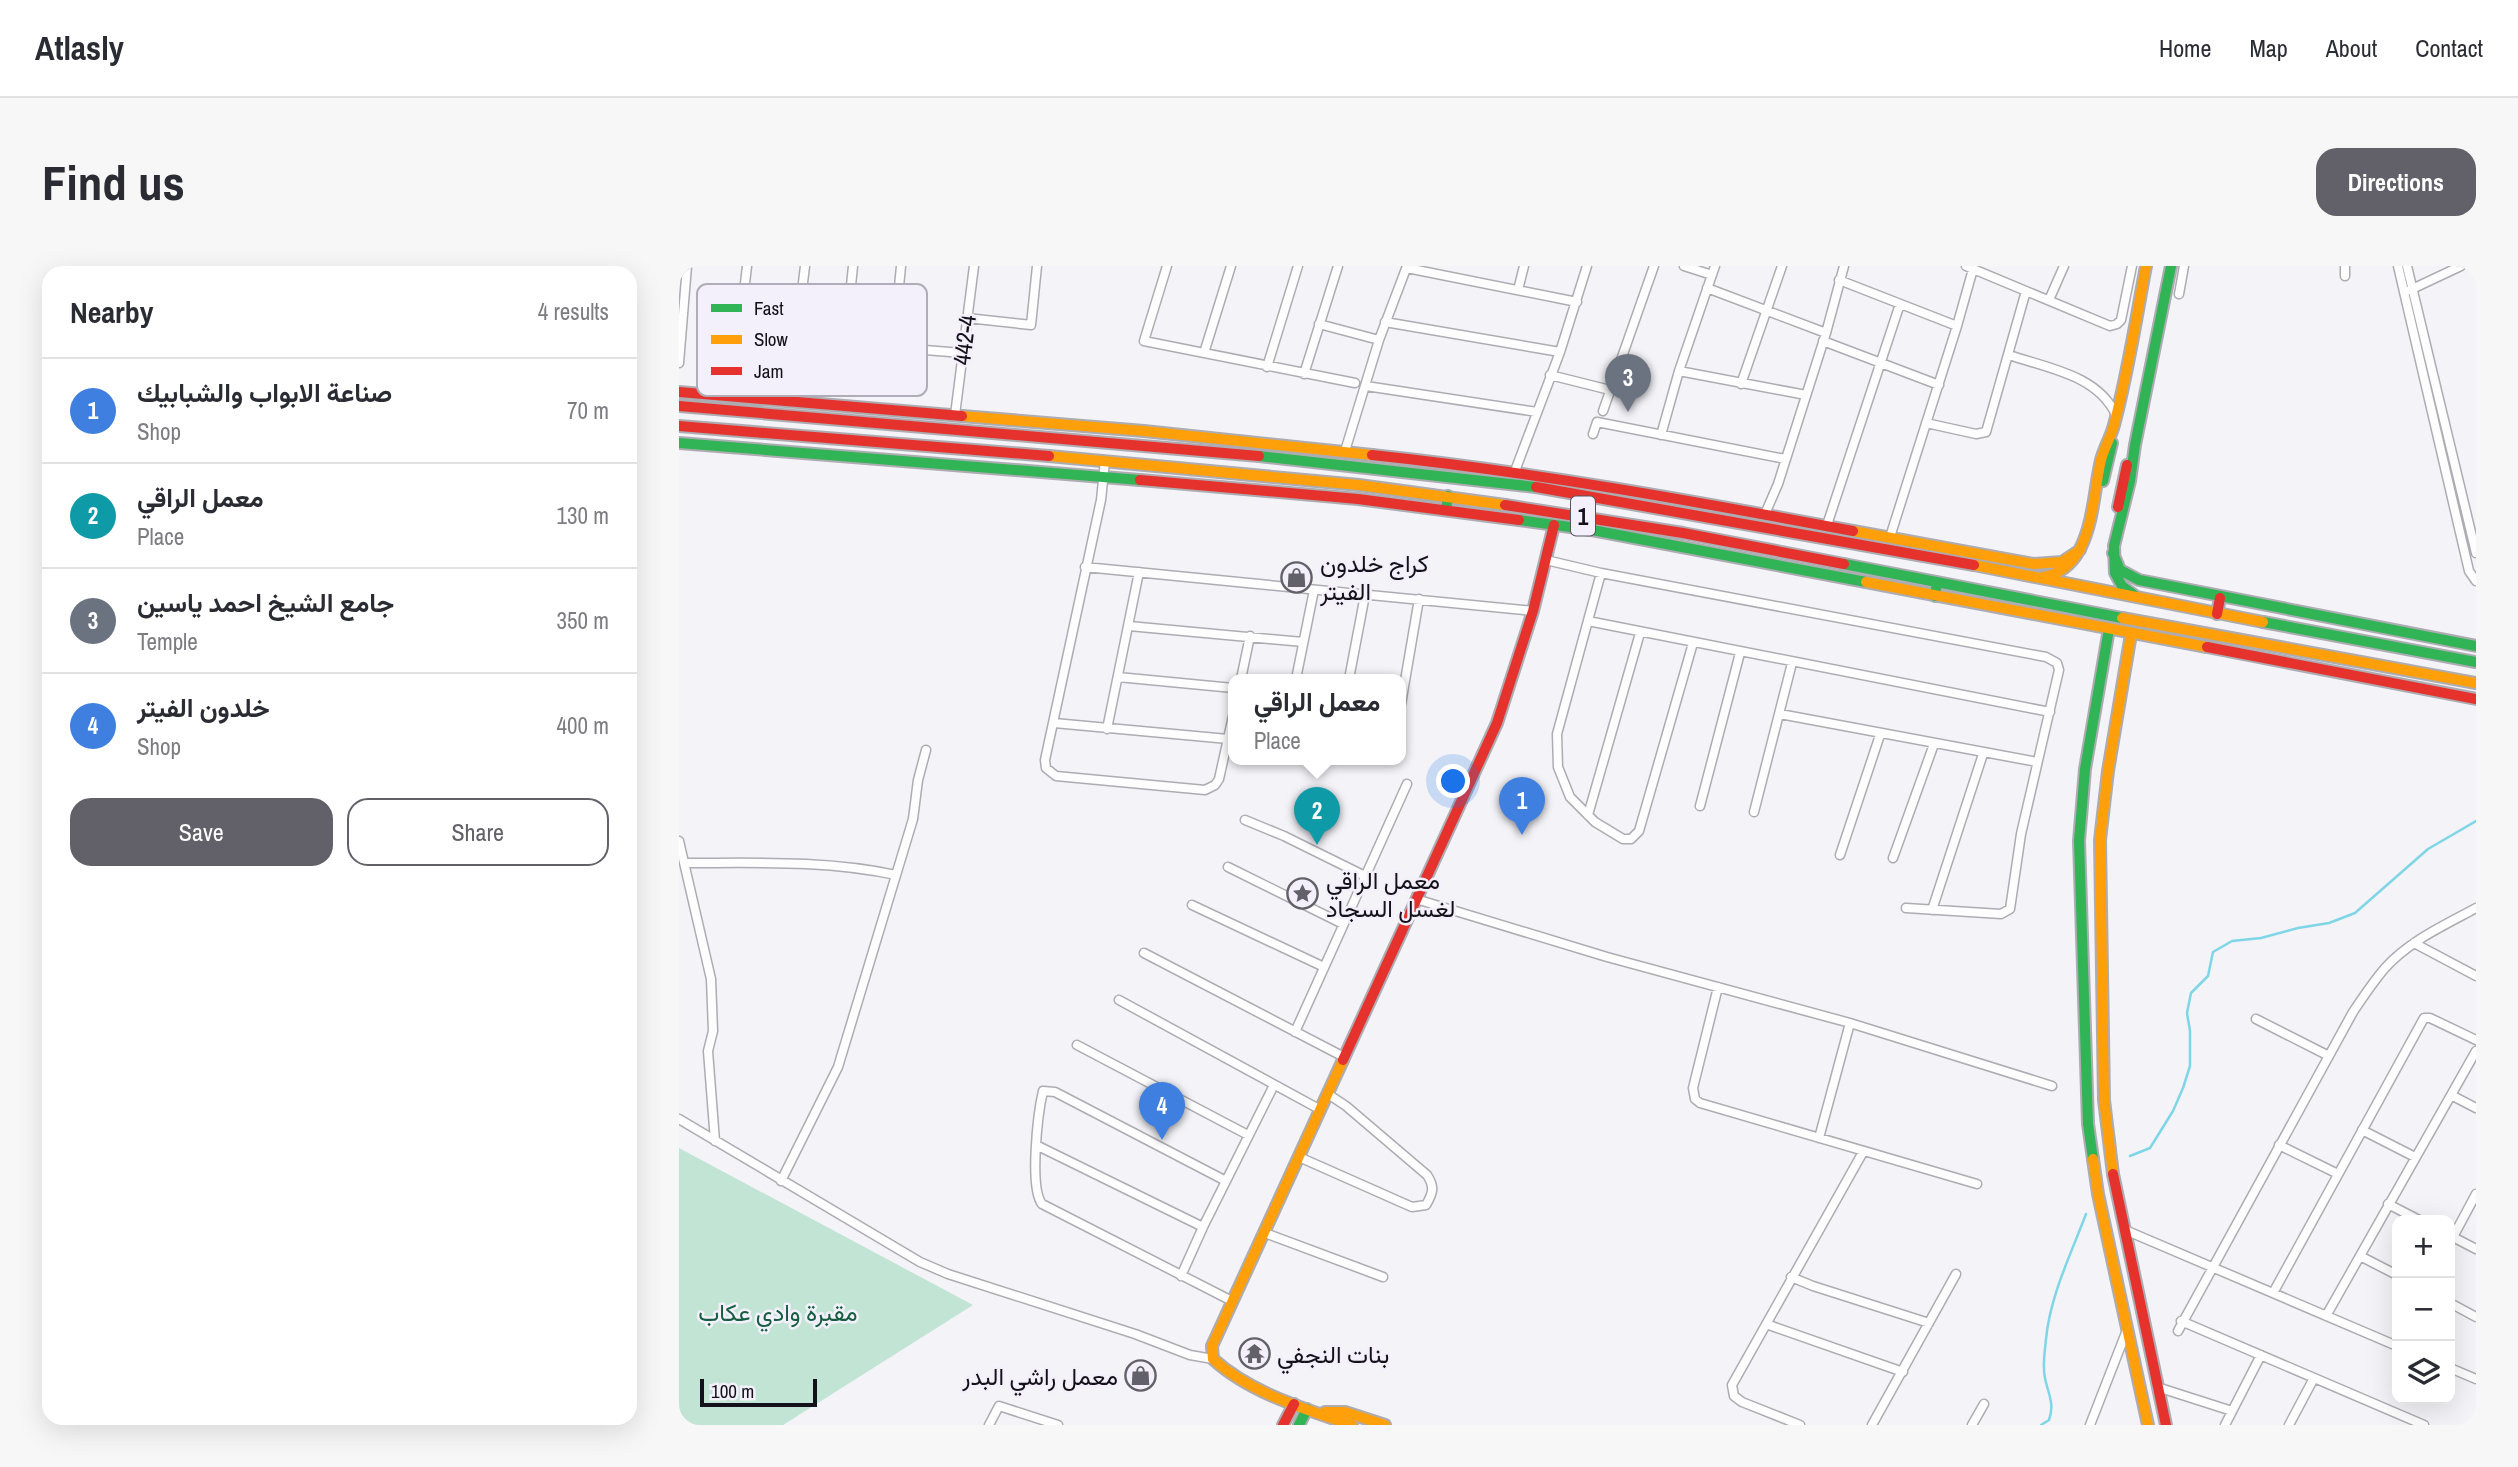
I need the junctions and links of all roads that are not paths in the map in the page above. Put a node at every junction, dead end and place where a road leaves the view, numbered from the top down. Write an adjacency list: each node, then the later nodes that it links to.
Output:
1 (687, 266): 60 (street)
2 (747, 266): 35 (street)
3 (805, 266): 36 (street)
4 (853, 266): 37 (street)
5 (901, 266): 38 (street)
6 (974, 266): 49 (street, 442-4)
7 (1037, 266): 49 (street)
8 (1167, 266): 58 (street)
9 (1231, 266): 58 (street)
10 (1298, 266): 62 (street)
11 (1338, 266): 51 (street)
12 (1524, 266): 40 (street)
13 (1587, 266): 46 (street)
14 (1654, 266): 70 (street)
15 (1684, 266): 31 (street)
16 (1715, 266): 31 (street)
17 (1782, 266): 48 (street)
18 (1844, 266): 34 (street)
19 (1999, 266): 33 (street)
20 (2064, 266): 45 (street)
21 (2132, 266): 45 (street)
22 (2146, 266): 79 (main road)
23 (2171, 266): 42 (main road)
24 (2184, 266): 44 (street)
25 (2345, 266): 32 (street)
26 (2398, 266): 43 (street)
27 (2407, 266): 43 (street)
28 (2461, 266): 43 (street)
29 (1407, 267): 40 (street); 50 (street)
30 (1970, 267): 33 (street); 52 (street)
31 (1712, 275): 39 (street)
32 (2344, 276)
33 (1994, 278): 41 (street)
34 (1839, 280): 47 (street); 53 (street)
35 (745, 284)
36 (803, 284)
37 (851, 284)
38 (899, 284)
39 (1707, 288): 48 (street); 63 (street)
40 (1518, 290): 46 (street)
41 (2026, 291): 45 (street); 59 (street)
42 (2167, 291): 44 (main road); 109 (main road)
43 (2409, 291): 100 (street); 117 (street)
44 (2179, 294)
45 (2049, 300)
46 (1577, 302): 56 (street)
47 (1900, 304): 52 (street); 61 (street)
48 (1767, 311): 53 (street); 67 (street)
49 (967, 318): 57 (street, 442-4)
50 (1385, 322): 54 (street); 56 (street)
51 (1319, 324): 54 (street); 64 (street)
52 (1957, 326): 68 (street)
53 (1824, 337): 61 (street); 73 (street)
54 (1379, 340): 69 (street)
55 (927, 351): 57 (street)
56 (1560, 352): 65 (street)
57 (962, 353): 78 (street, 442-4)
58 (1204, 353): 62 (street)
59 (2009, 355): 79 (street); 80 (street)
60 (679, 363)
61 (1880, 363): 68 (street); 106 (street)
62 (1267, 367): 64 (street)
63 (1679, 371): 67 (street); 84 (street)
64 (1304, 374): 66 (street)
65 (1550, 375): 70 (street); 77 (street)
66 (1355, 383)
67 (1741, 384): 73 (street)
68 (1939, 385): 80 (street)
69 (1366, 386): 77 (street); 88 (street)
70 (1610, 390): 76 (street)
71 (679, 391): 72 (main road)
72 (697, 393)
73 (1806, 395): 90 (street)
74 (732, 396): 78 (main road)
75 (679, 406): 87 (main road, 1)
76 (1603, 411)
77 (1537, 412): 94 (street)
78 (955, 415): 82 (main road)
79 (2116, 415): 108 (main road)
80 (1926, 423): 107 (street)
81 (679, 426): 91 (main road, 1)
82 (1144, 431): 85 (main road); 87 (main road)
83 (1593, 434): 84 (street)
84 (1661, 435): 90 (street)
85 (1231, 440): 88 (main road); 89 (main road)
86 (679, 443): 95 (main road)
87 (1143, 446): 89 (main road, 1)
88 (1345, 451): 92 (main road)
89 (1230, 453): 93 (main road, 1)
90 (1785, 459): 104 (street)
91 (1105, 461): 95 (street); 97 (main road, 1)
92 (1469, 465): 94 (main road); 96 (main road)
93 (1363, 466): 96 (main road, 1); 97 (main road)
94 (1515, 471): 98 (main road)
95 (1104, 476): 102 (main road); 113 (street)
96 (1467, 478): 98 (main road, 1)
97 (1359, 485): 99 (main road, 1)
98 (1614, 493): 104 (main road); 111 (main road, 1)
99 (1448, 496): 102 (main road); 103 (main road, 1)
100 (2465, 503): 101 (street); 110 (street)
101 (2476, 505)
102 (1446, 510): 105 (main road)
103 (1545, 510): 105 (main road); 118 (main road, 1)
104 (1765, 514): 106 (main road)
105 (1548, 524): 112 (main road); 121 (main road)
106 (1827, 525): 107 (main road)
107 (1890, 537): 111 (main road)
108 (2080, 550): 111 (main road); 116 (main road)
109 (2113, 553): 122 (main road); 123 (main road)
110 (2476, 553)
111 (1949, 554): 116 (main road, 1)
112 (1546, 560): 115 (street); 125 (main road)
113 (1085, 567): 114 (street); 151 (street)
114 (1139, 572): 119 (street); 128 (street)
115 (1601, 573): 127 (street); 149 (street)
116 (2038, 577): 122 (main road, 1)
117 (2476, 581)
118 (1937, 582): 121 (main road); 133 (main road, 1)
119 (1314, 590): 120 (street); 134 (street)
120 (1365, 595): 124 (street); 143 (street)
121 (1935, 596): 129 (main road)
122 (2136, 596): 126 (main road, 1)
123 (2220, 598): 126 (main road); 136 (main road)
124 (1419, 599): 125 (street); 144 (street)
125 (1532, 611): 173 (main road)
126 (2217, 614): 139 (main road, 1)
127 (1588, 621): 130 (street); 164 (street)
128 (1129, 626): 132 (street); 145 (street)
129 (2109, 629): 131 (main road); 159 (main road)
130 (1640, 633): 135 (street); 164 (street)
131 (2131, 634): 138 (main road); 160 (main road)
132 (1249, 636): 134 (street); 141 (street)
133 (2244, 641): 138 (main road); 146 (main road, 1)
134 (1303, 642): 142 (street)
135 (1693, 643): 137 (street); 164 (street)
136 (2476, 646)
137 (1740, 653): 140 (street); 162 (street)
138 (2241, 655): 148 (main road)
139 (2476, 662)
140 (1792, 663): 149 (street); 150 (street)
141 (1242, 674)
142 (1297, 674)
143 (1350, 674)
144 (1406, 676)
145 (1118, 677): 147 (street); 152 (street)
146 (2476, 683)
147 (1228, 688)
148 (2476, 699)
149 (2050, 712): 158 (street)
150 (1780, 714): 153 (street); 163 (street)
151 (1054, 723): 152 (street); 154 (street)
152 (1107, 729): 154 (street)
153 (1880, 735): 155 (street); 167 (street)
154 (1228, 739)
155 (1934, 744): 157 (street); 168 (street)
156 (926, 750): 171 (street)
157 (1983, 754): 158 (street); 177 (street)
158 (2036, 762): 177 (street)
159 (2085, 769): 160 (main road); 222 (main road)
160 (2108, 771): 218 (main road)
161 (1407, 784): 172 (street)
162 (1700, 806)
163 (1754, 811)
164 (1588, 815)
165 (1245, 820): 172 (street)
166 (679, 841): 169 (street)
167 (1840, 855)
168 (1893, 858)
169 (685, 863): 171 (street); 203 (street)
170 (1228, 867): 178 (street)
171 (896, 875): 210 (street)
172 (1365, 876): 178 (street)
173 (1416, 900): 183 (street); 192 (main road)
174 (1192, 905): 181 (street)
175 (1906, 908): 177 (street)
176 (2476, 908): 179 (street)
177 (1932, 910)
178 (1343, 924): 181 (street)
179 (2414, 943): 182 (street); 191 (street)
180 (1144, 953): 187 (street)
181 (1324, 967): 187 (street)
182 (2476, 976)
183 (1718, 987): 186 (street); 202 (street)
184 (1119, 1000): 193 (street)
185 (2256, 1019): 191 (street)
186 (1850, 1023): 194 (street); 202 (street)
187 (1295, 1032): 192 (street)
188 (2476, 1040): 200 (street)
189 (1077, 1045): 201 (street)
190 (2476, 1051): 196 (street)
191 (2329, 1056): 205 (street)
192 (1344, 1057): 195 (main road)
193 (1274, 1085): 198 (street); 201 (street)
194 (2052, 1086)
195 (1328, 1094): 198 (main road); 207 (street)
196 (2451, 1095): 197 (street); 208 (street)
197 (2476, 1108)
198 (1321, 1110): 207 (main road)
199 (679, 1119): 203 (street)
200 (2362, 1130): 208 (street); 209 (street)
201 (1248, 1135): 211 (street)
202 (1819, 1138): 206 (street)
203 (715, 1141): 210 (street)
204 (1036, 1145): 211 (street); 216 (street); 228 (street)
205 (2279, 1145): 209 (street); 225 (street)
206 (1863, 1152): 212 (street); 230 (street)
207 (1299, 1157): 219 (main road)
208 (2415, 1157): 214 (street)
209 (2339, 1174): 231 (street)
210 (781, 1181): 243 (street)
211 (1226, 1181): 216 (street)
212 (1977, 1184)
213 (2476, 1194): 217 (street)
214 (2388, 1204): 215 (street); 224 (street)
215 (2409, 1215)
216 (1203, 1227): 228 (street)
217 (2455, 1229)
218 (2125, 1230): 223 (main road); 225 (street)
219 (1265, 1233): 229 (street); 232 (main road)
220 (2455, 1238): 221 (street)
221 (2476, 1249)
222 (2111, 1251): 223 (main road); 239 (main road)
223 (2129, 1251): 248 (main road)
224 (2360, 1256): 226 (street); 234 (street)
225 (2212, 1267): 231 (street); 236 (street)
226 (2392, 1272)
227 (1956, 1275): 238 (street)
228 (1181, 1276): 232 (street)
229 (1383, 1277)
230 (1791, 1278): 237 (street); 238 (street)
231 (2273, 1293): 234 (street)
232 (1232, 1301): 243 (main road)
233 (2455, 1306): 235 (street)
234 (2326, 1316): 241 (street)
235 (2476, 1317)
236 (2181, 1321): 240 (street); 242 (street)
237 (1766, 1324): 245 (street); 259 (street)
238 (1929, 1324): 245 (street)
239 (2127, 1329): 262 (street); 263 (main road)
240 (2178, 1331)
241 (2392, 1344)
242 (2261, 1355): 246 (street); 252 (street)
243 (1213, 1359): 249 (main road)
244 (2455, 1370): 247 (street)
245 (1903, 1372): 260 (street)
246 (2314, 1378): 266 (street); 267 (street)
247 (2476, 1379)
248 (2157, 1387): 252 (street); 264 (main road)
249 (1294, 1404): 251 (main road); 255 (main road)
250 (1984, 1404): 261 (street)
251 (1312, 1411): 256 (main road); 257 (main road); 258 (main road)
252 (2232, 1411): 265 (street)
253 (989, 1425): 254 (street)
254 (1058, 1425)
255 (1283, 1425)
256 (1299, 1425)
257 (1352, 1425)
258 (1385, 1425)
259 (1800, 1425)
260 (1872, 1425)
261 (1972, 1425)
262 (2090, 1425)
263 (2148, 1425)
264 (2167, 1425)
265 (2225, 1425)
266 (2289, 1425)
267 (2424, 1425)

